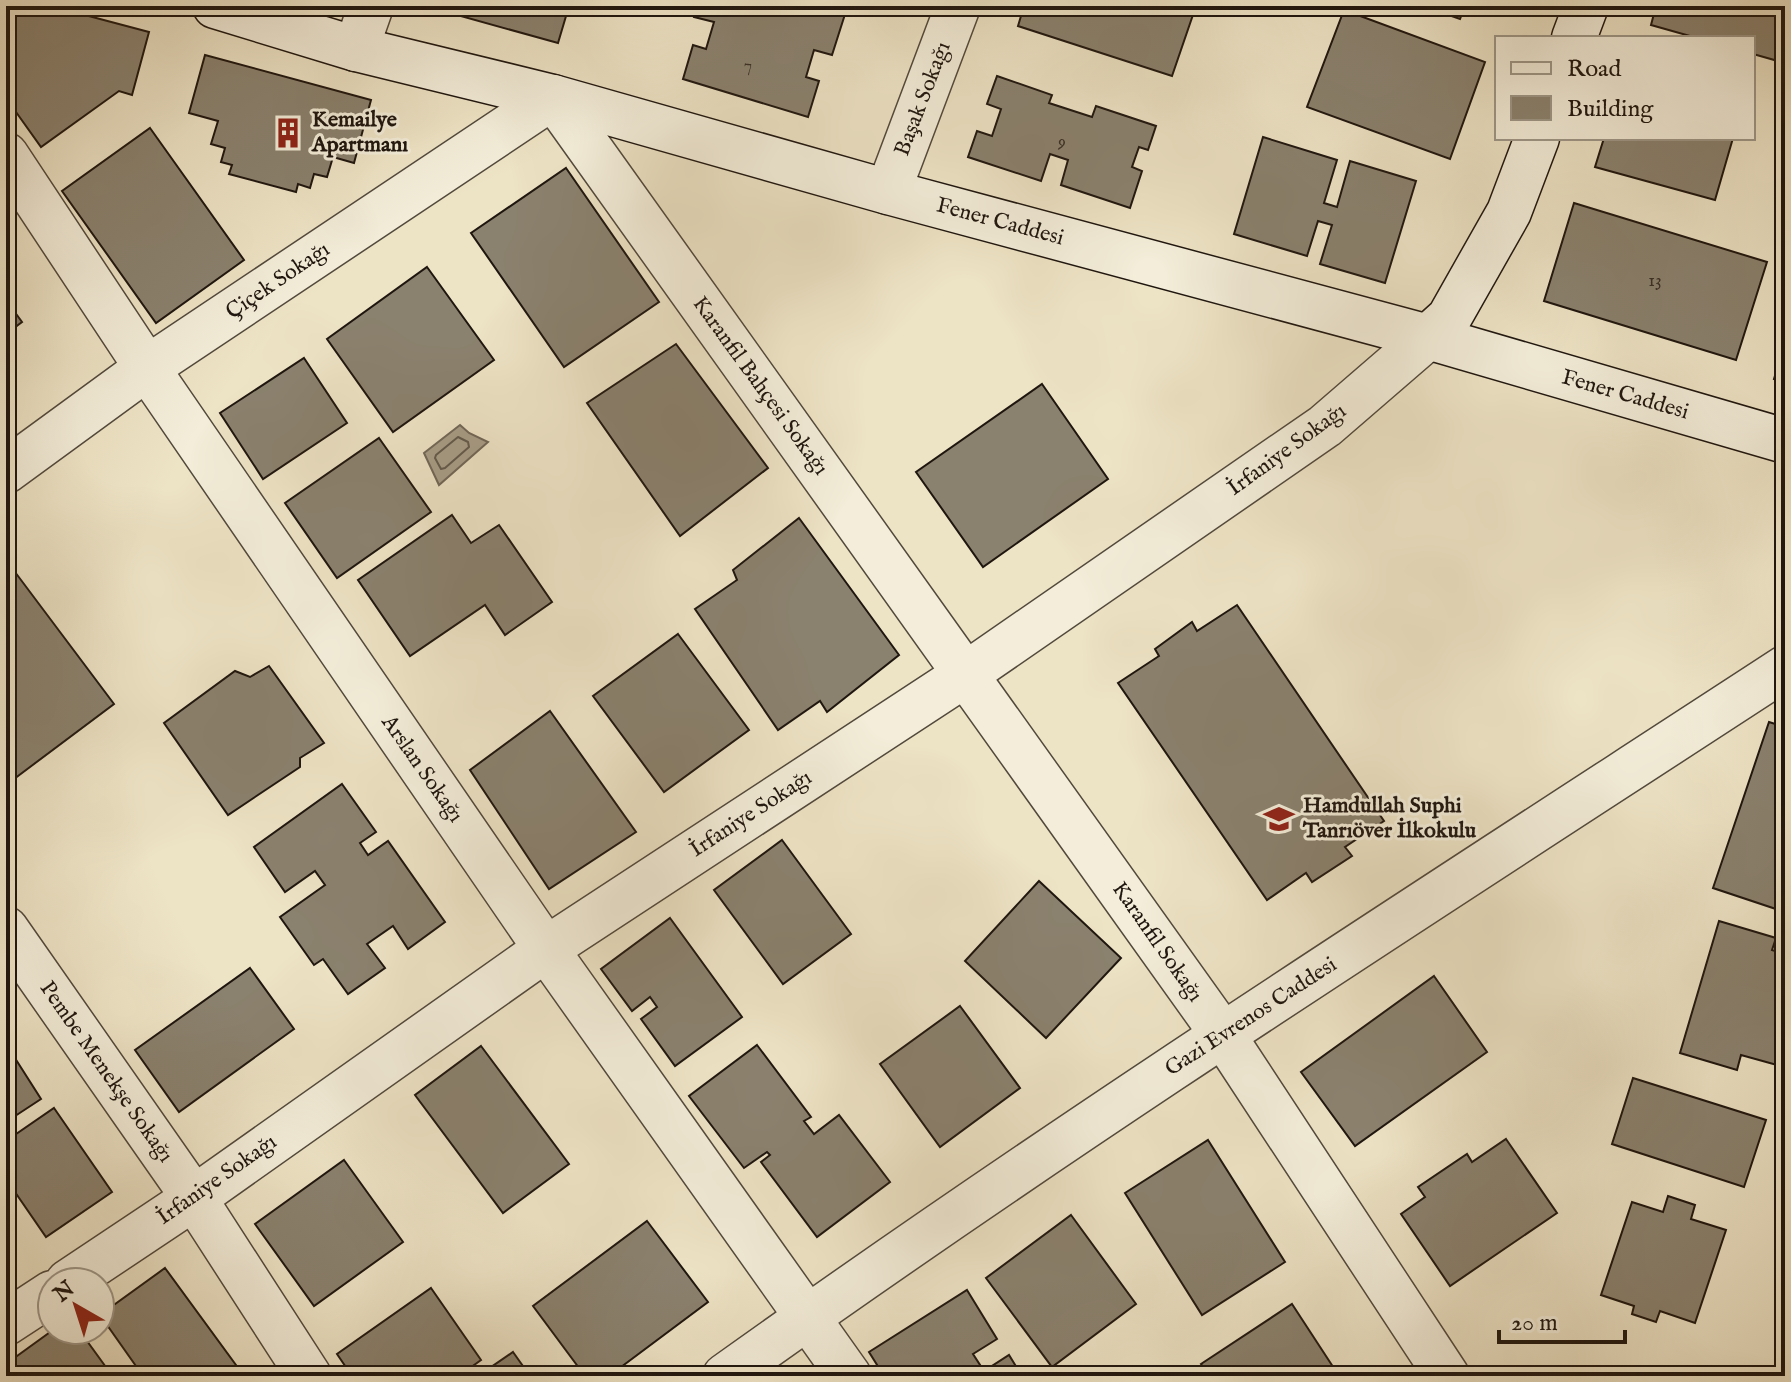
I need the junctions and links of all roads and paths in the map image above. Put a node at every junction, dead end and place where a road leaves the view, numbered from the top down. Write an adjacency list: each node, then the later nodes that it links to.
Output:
1 (215, 6): 6 (street, Fener Caddesi)
2 (371, 6): 6 (street)
3 (958, 6): 10 (street, Başak Sokağı)
4 (1586, 6): 5 (street)
5 (1575, 36)
6 (356, 49): 7 (street, Fener Caddesi)
7 (553, 97): 10 (street, Fener Caddesi); 12 (street, Çiçek Sokağı); 16 (street, Karanfil Bahçesi Sokağı)
8 (1536, 140): 11 (street, İrfaniye Sokağı)
9 (6, 155): 12 (street, Arslan Sokağı)
10 (888, 192): 11 (street, Fener Caddesi)
11 (1428, 337): 13 (street, Fener Caddesi); 16 (street, İrfaniye Sokağı)
12 (147, 368): 14 (street, Çiçek Sokağı); 18 (street, Arslan Sokağı)
13 (1785, 441)
14 (6, 471)
15 (1785, 668): 19 (street, Gazi Evrenos Caddesi)
16 (966, 674): 18 (street, İrfaniye Sokağı); 19 (street, Karanfil Sokağı)
17 (6, 929): 20 (street, Pembe Menekşe Sokağı)
18 (546, 949): 20 (street, İrfaniye Sokağı); 23 (street, Arslan Sokağı)
19 (1223, 1035): 23 (street, Gazi Evrenos Caddesi); 28 (street, Karanfil Sokağı)
20 (194, 1198): 21 (street, İrfaniye Sokağı); 25 (street, Pembe Menekşe Sokağı)
21 (92, 1266)
22 (36, 1303): 24 (street)
23 (808, 1317): 26 (street, Gazi Evrenos Caddesi); 27 (street, Arslan Sokağı)
24 (6, 1323)
25 (309, 1376)
26 (725, 1376)
27 (849, 1376)
28 (1447, 1376)

